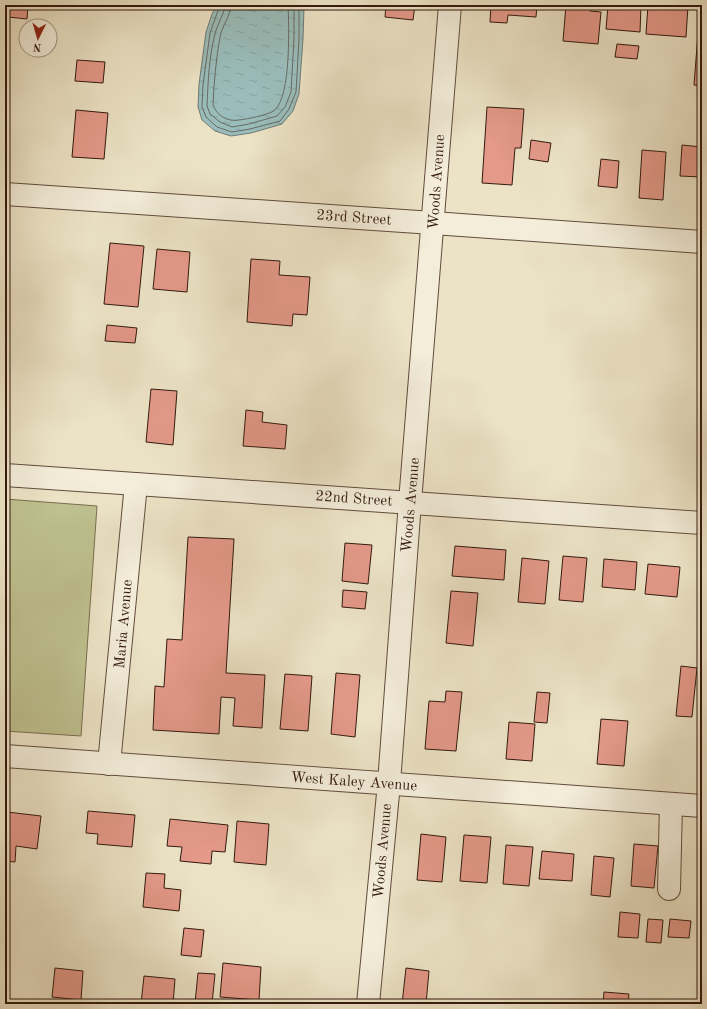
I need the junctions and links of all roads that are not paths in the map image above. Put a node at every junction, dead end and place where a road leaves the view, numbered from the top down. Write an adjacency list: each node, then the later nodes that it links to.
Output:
1 (450, 5): 3 (street, Woods Avenue)
2 (5, 194): 3 (street, 23rd Street)
3 (433, 223): 4 (street, 23rd Street); 7 (street, Woods Avenue)
4 (702, 242)
5 (5, 475): 6 (street, 22nd Street)
6 (136, 484): 7 (street, 22nd Street); 10 (street, Maria Avenue)
7 (410, 502): 8 (street, 22nd Street); 11 (street, Woods Avenue)
8 (702, 523)
9 (5, 756): 10 (street, West Kaley Avenue)
10 (109, 764): 11 (street, West Kaley Avenue)
11 (389, 783): 12 (street, West Kaley Avenue); 15 (street, Woods Avenue)
12 (671, 804): 13 (street, West Kaley Avenue); 14 (street)
13 (702, 806)
14 (669, 889)
15 (368, 1004)

